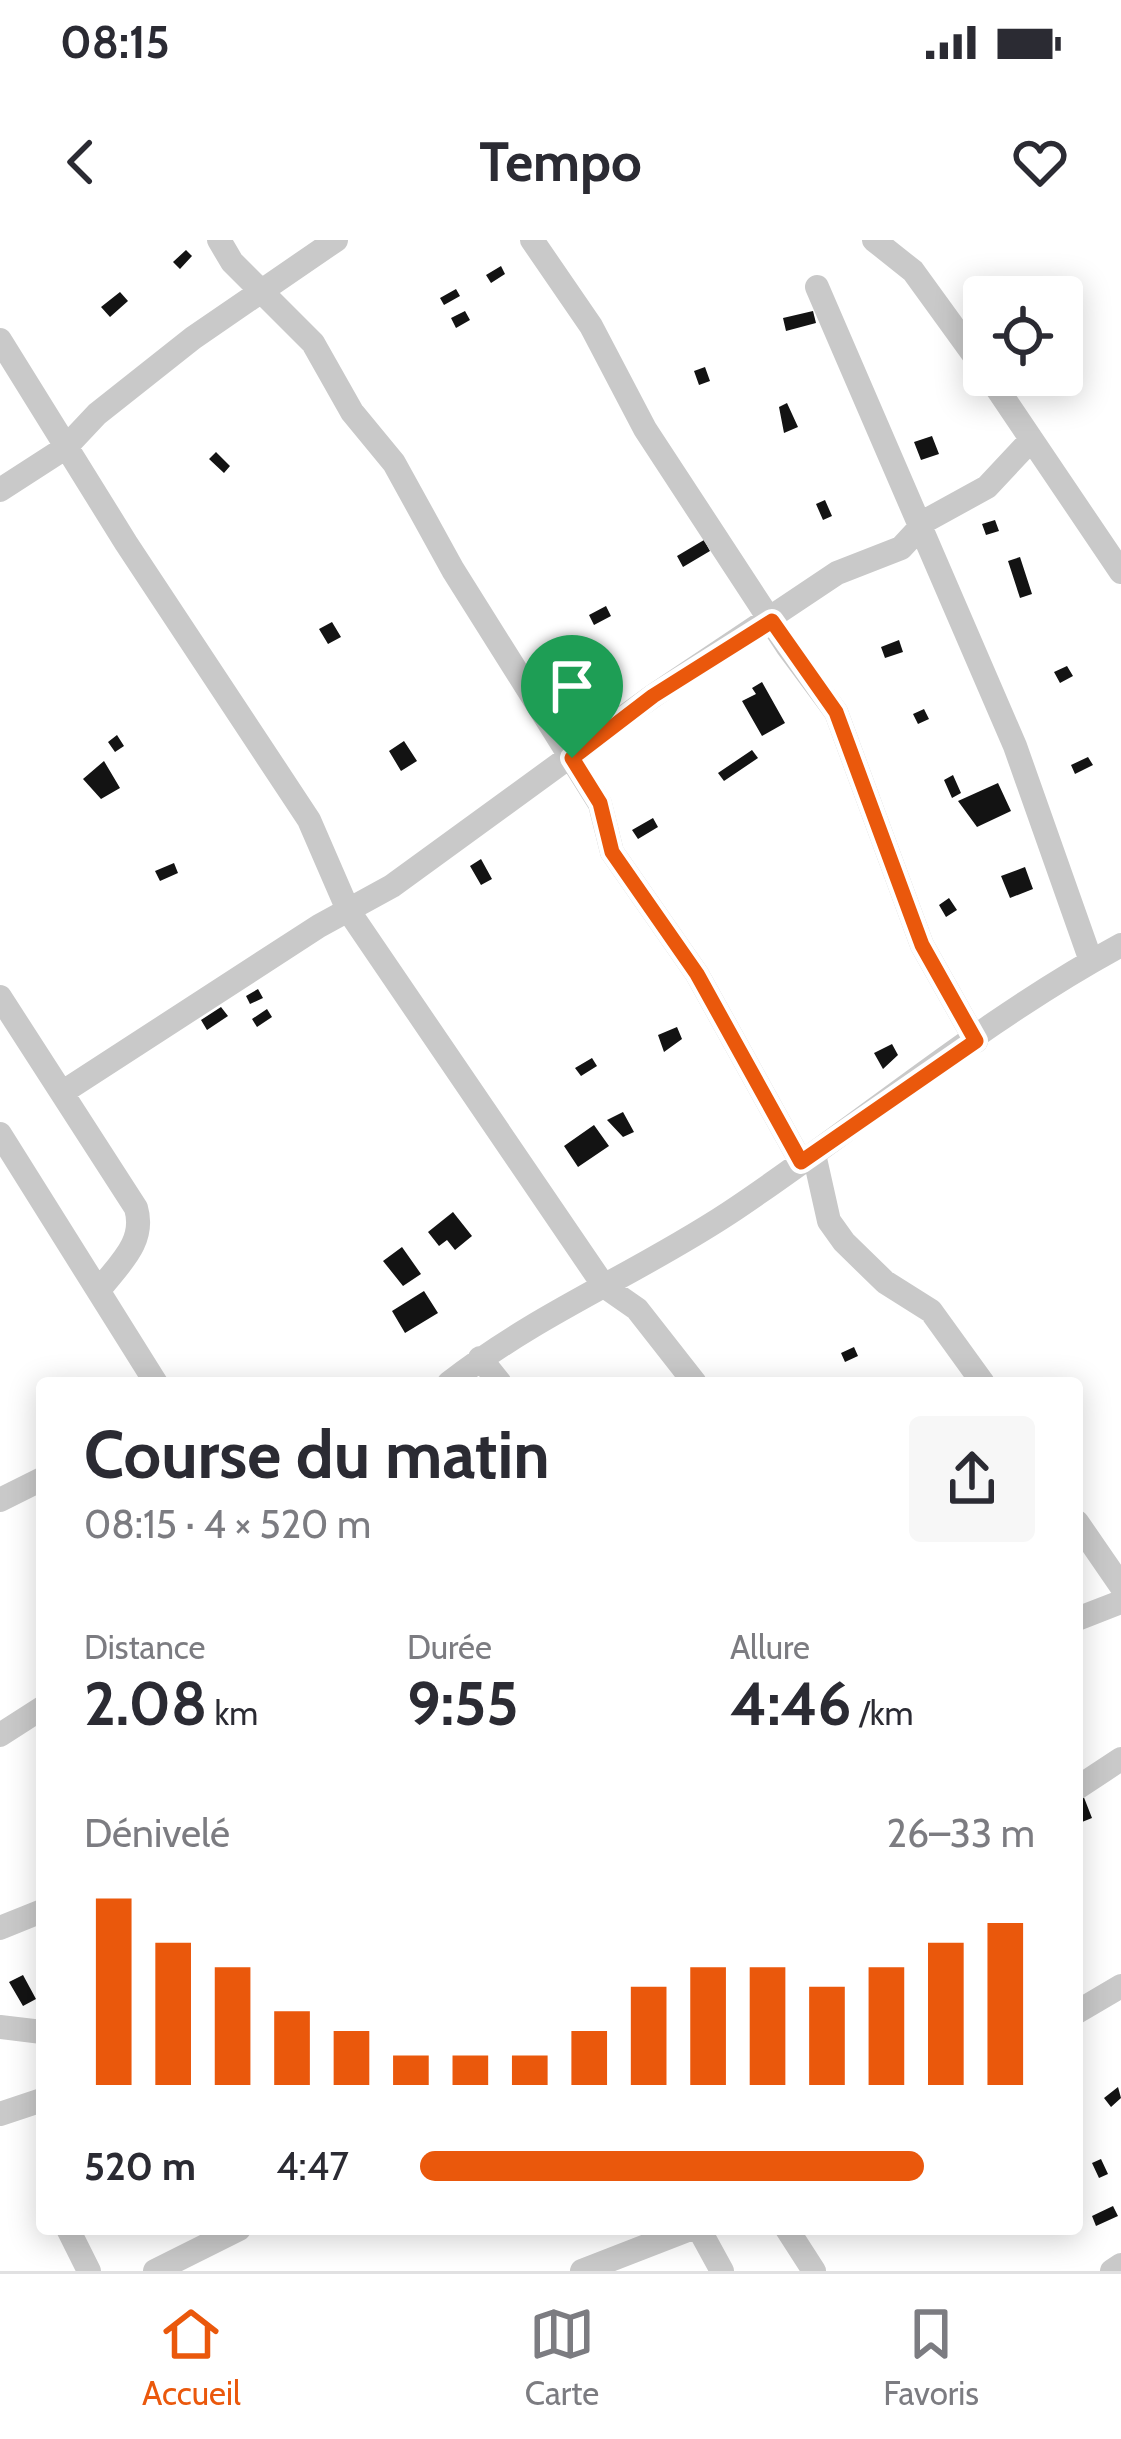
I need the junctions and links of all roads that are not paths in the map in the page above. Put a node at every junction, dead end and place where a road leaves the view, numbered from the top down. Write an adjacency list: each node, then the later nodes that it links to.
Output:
1 (220, 240): 6 (street)
2 (336, 240): 6 (street)
3 (532, 240): 15 (street)
4 (874, 240): 8 (street)
5 (817, 287): 13 (street)
6 (265, 292): 11 (street); 16 (street)
7 (0, 340): 11 (street)
8 (963, 340)
9 (1002, 396): 10 (street)
10 (1031, 440): 13 (street); 14 (street)
11 (65, 448): 12 (street); 17 (street)
12 (0, 490)
13 (919, 526): 15 (street); 19 (street)
14 (1121, 572)
15 (772, 621): 16 (street); 21 (street)
16 (572, 758): 17 (street); 24 (street)
17 (348, 910): 22 (street); 25 (street)
18 (1121, 945): 19 (street)
19 (1091, 961): 21 (street)
20 (0, 997): 22 (street)
21 (976, 1041): 24 (street)
22 (63, 1092): 26 (street)
23 (0, 1134): 26 (street)
24 (807, 1158): 25 (street); 32 (street)
25 (604, 1286): 27 (street); 31 (street)
26 (100, 1289): 28 (street)
27 (480, 1358): 29 (street); 30 (street)
28 (152, 1377)
29 (456, 1377)
30 (495, 1377)
31 (690, 1377)
32 (979, 1377)
33 (36, 1482): 34 (street)
34 (0, 1500)
35 (1083, 1531): 36 (street)
36 (1121, 1586)
37 (1121, 1602): 38 (street)
38 (1083, 1617)
39 (36, 1712): 40 (street)
40 (0, 1735)
41 (1121, 1760): 42 (street)
42 (1083, 1784)
43 (36, 1913): 44 (street)
44 (0, 1928)
45 (1121, 1986): 46 (street)
46 (1083, 2008)
47 (0, 2027): 48 (street)
48 (36, 2031)
49 (36, 2102): 50 (street)
50 (0, 2114)
51 (71, 2235): 57 (street)
52 (227, 2235): 58 (street)
53 (678, 2235): 59 (street)
54 (698, 2235): 60 (street)
55 (791, 2235): 61 (street)
56 (1121, 2265): 62 (street)
57 (89, 2271)
58 (155, 2271)
59 (582, 2271)
60 (722, 2271)
61 (814, 2271)
62 (1112, 2271)

